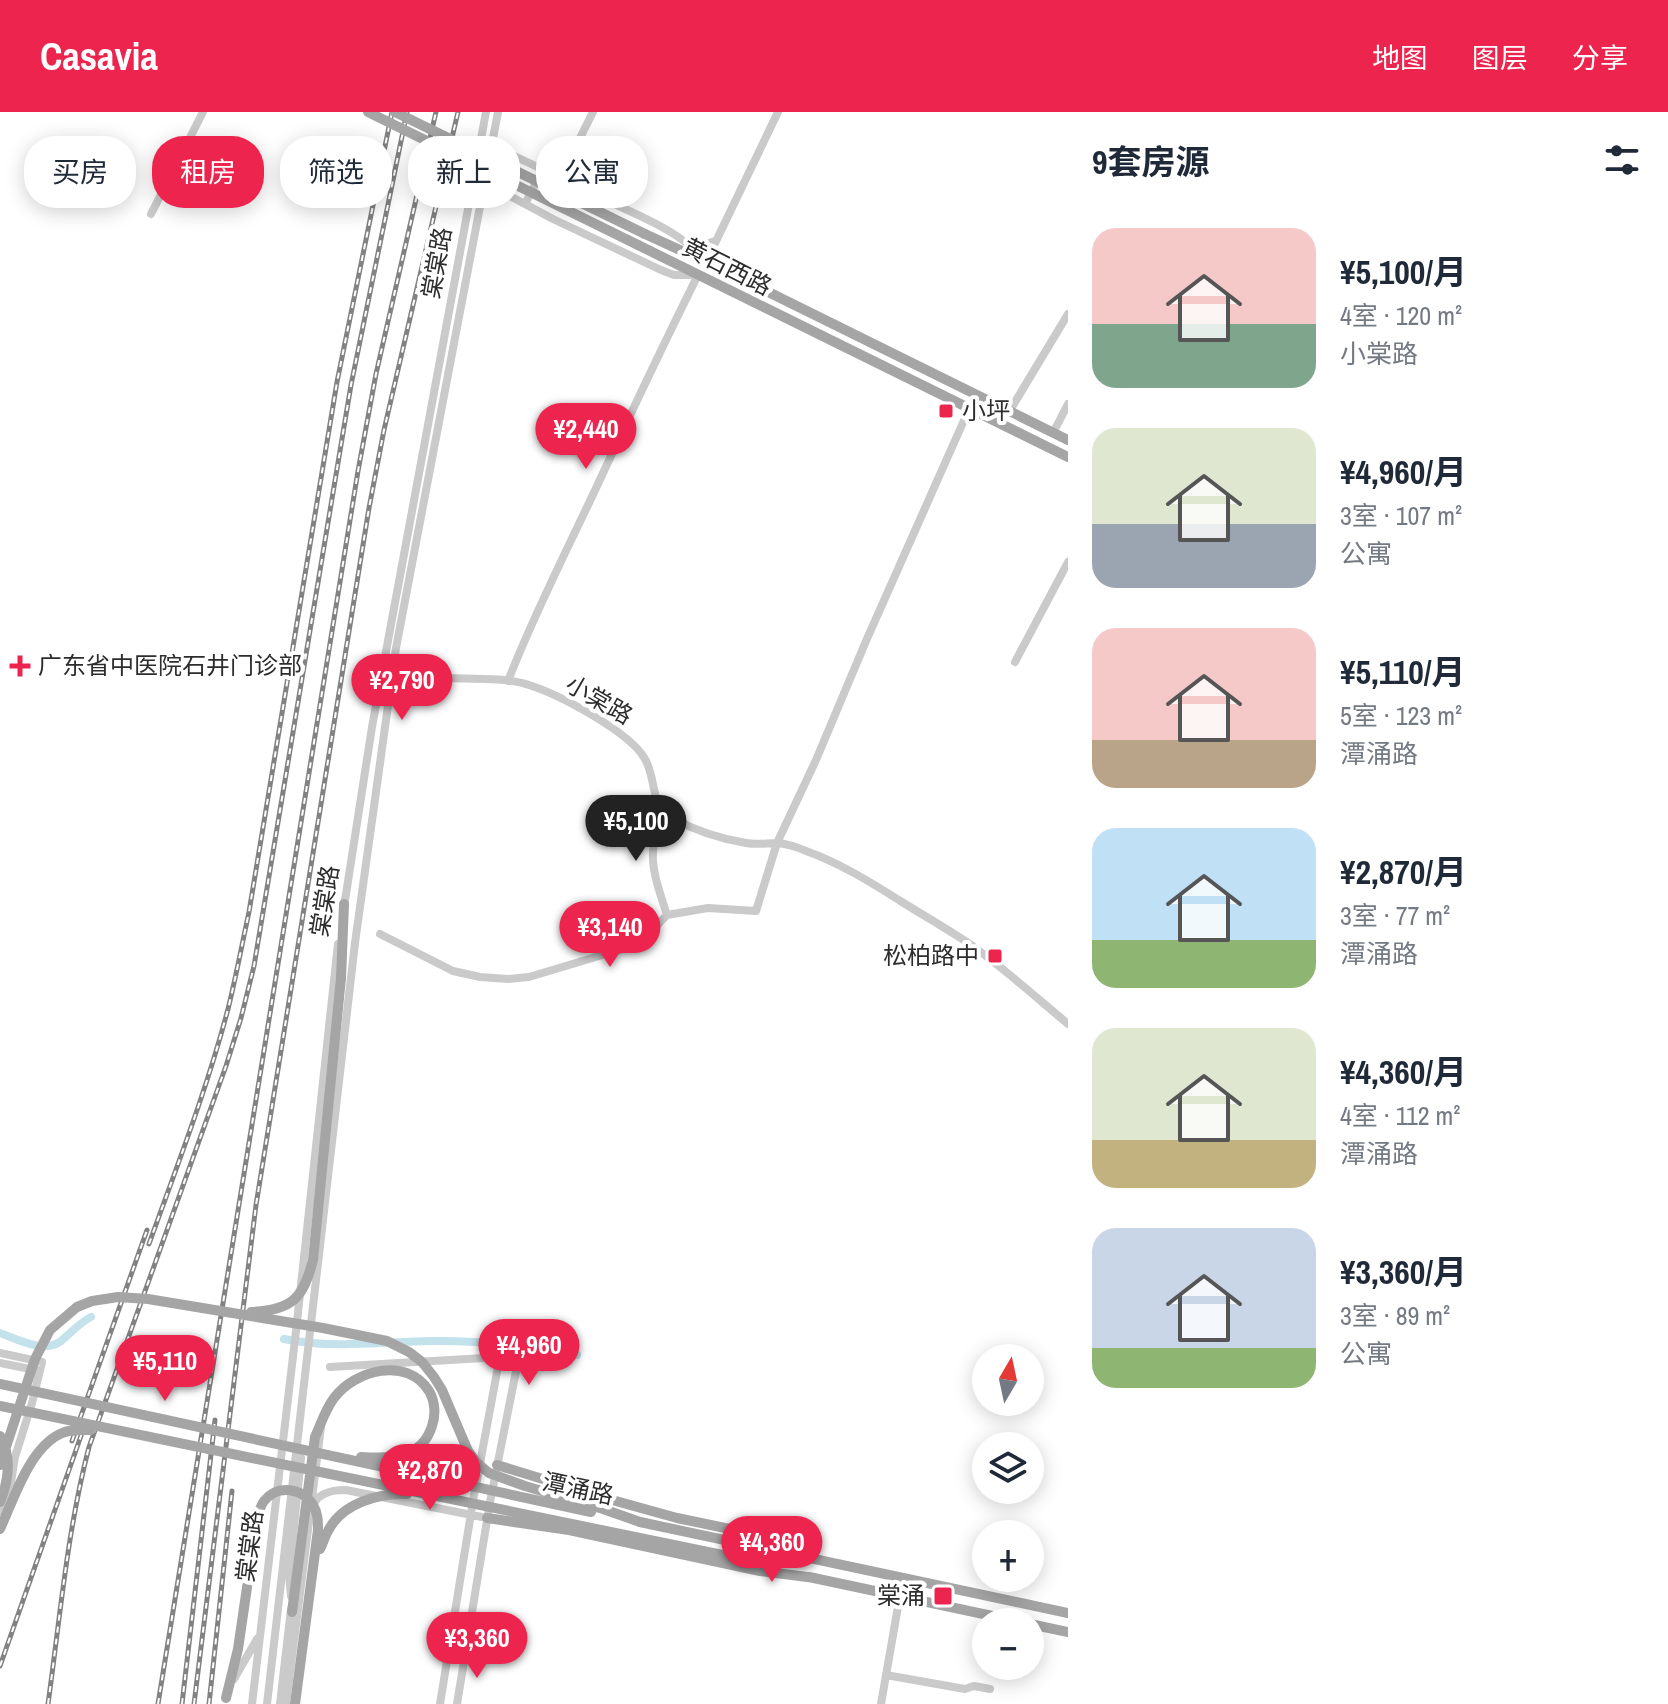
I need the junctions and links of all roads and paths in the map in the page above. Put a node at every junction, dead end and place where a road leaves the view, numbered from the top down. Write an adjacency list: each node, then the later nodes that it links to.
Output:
1 (203, 112): 17 (street)
2 (368, 112): 21 (main road, 黄石西路, bridge)
3 (395, 112): 20 (main road, 黄石西路, bridge)
4 (486, 112): 8 (street, 棠棠路)
5 (498, 112): 9 (street, 棠棠路)
6 (593, 112): 10 (street)
7 (778, 112): 19 (street)
8 (481, 136)
9 (494, 136)
10 (581, 136)
11 (536, 183): 13 (street)
12 (520, 201): 13 (street)
13 (525, 204): 21 (street)
14 (467, 208): 35 (street, 棠棠路)
15 (480, 208): 52 (street, 棠棠路)
16 (620, 208): 18 (street)
17 (151, 214)
18 (684, 240): 19 (street); 20 (street)
19 (715, 241): 20 (street)
20 (706, 262): 25 (main road, 黄石西路)
21 (698, 275): 24 (main road, 黄石西路); 32 (street)
22 (1068, 314): 25 (street)
23 (1068, 404): 26 (street)
24 (969, 409): 28 (main road, 黄石西路); 34 (street)
25 (1009, 412): 26 (main road, 黄石西路)
26 (1053, 433): 27 (main road, 黄石西路)
27 (1068, 440)
28 (1068, 457)
29 (1068, 562): 30 (street)
30 (1015, 662)
31 (445, 678): 32 (street, 小棠路)
32 (508, 681): 33 (street, 小棠路)
33 (662, 810): 34 (street); 36 (street)
34 (777, 843): 36 (street); 38 (street)
35 (344, 904): 39 (main road, bridge); 77 (street, 棠棠路)
36 (667, 915): 37 (street)
37 (380, 934)
38 (1068, 1024)
39 (226, 1311): 57 (main road, bridge); 65 (main road, bridge)
40 (505, 1329): 42 (street)
41 (0, 1353): 45 (street)
42 (500, 1358): 44 (street); 49 (street); 50 (street)
43 (0, 1363): 45 (street)
44 (330, 1367)
45 (39, 1371): 47 (street)
46 (0, 1384): 55 (main road, 潭涌路, bridge)
47 (32, 1403): 48 (street); 62 (street)
48 (0, 1409): 53 (main road, 潭涌路, bridge)
49 (490, 1409): 50 (street); 63 (street)
50 (507, 1412): 58 (street)
51 (323, 1419): 55 (main road, bridge); 66 (street); 73 (main road, bridge)
52 (298, 1432): 73 (street, bridge); 82 (street, 棠棠路)
53 (130, 1434): 60 (main road, 潭涌路, bridge); 67 (main road, bridge)
54 (0, 1436): 61 (main road, bridge)
55 (324, 1454): 65 (main road, 潭涌路, bridge)
56 (0, 1458): 59 (street)
57 (0, 1465)
58 (497, 1465): 64 (street); 68 (main road)
59 (0, 1487)
60 (445, 1498): 69 (main road, bridge); 70 (main road, 潭涌路, bridge)
61 (0, 1502)
62 (0, 1511)
63 (471, 1515): 64 (street); 66 (street); 85 (street)
64 (487, 1518): 70 (main road); 86 (street)
65 (640, 1522): 68 (main road, 潭涌路)
66 (309, 1523): 83 (street)
67 (0, 1529)
68 (819, 1559): 74 (main road)
69 (314, 1566): 80 (main road, bridge); 84 (main road, bridge)
70 (815, 1578): 71 (main road)
71 (900, 1595): 72 (main road); 78 (street)
72 (972, 1611)
73 (292, 1612): 83 (street, bridge)
74 (1068, 1613)
75 (1044, 1627): 76 (main road)
76 (1068, 1632)
77 (260, 1635): 80 (street); 81 (street, 棠棠路)
78 (886, 1675): 79 (street); 87 (street)
79 (990, 1689)
80 (226, 1698)
81 (252, 1704)
82 (267, 1704)
83 (283, 1704)
84 (295, 1704)
85 (440, 1704)
86 (457, 1704)
87 (881, 1704)

